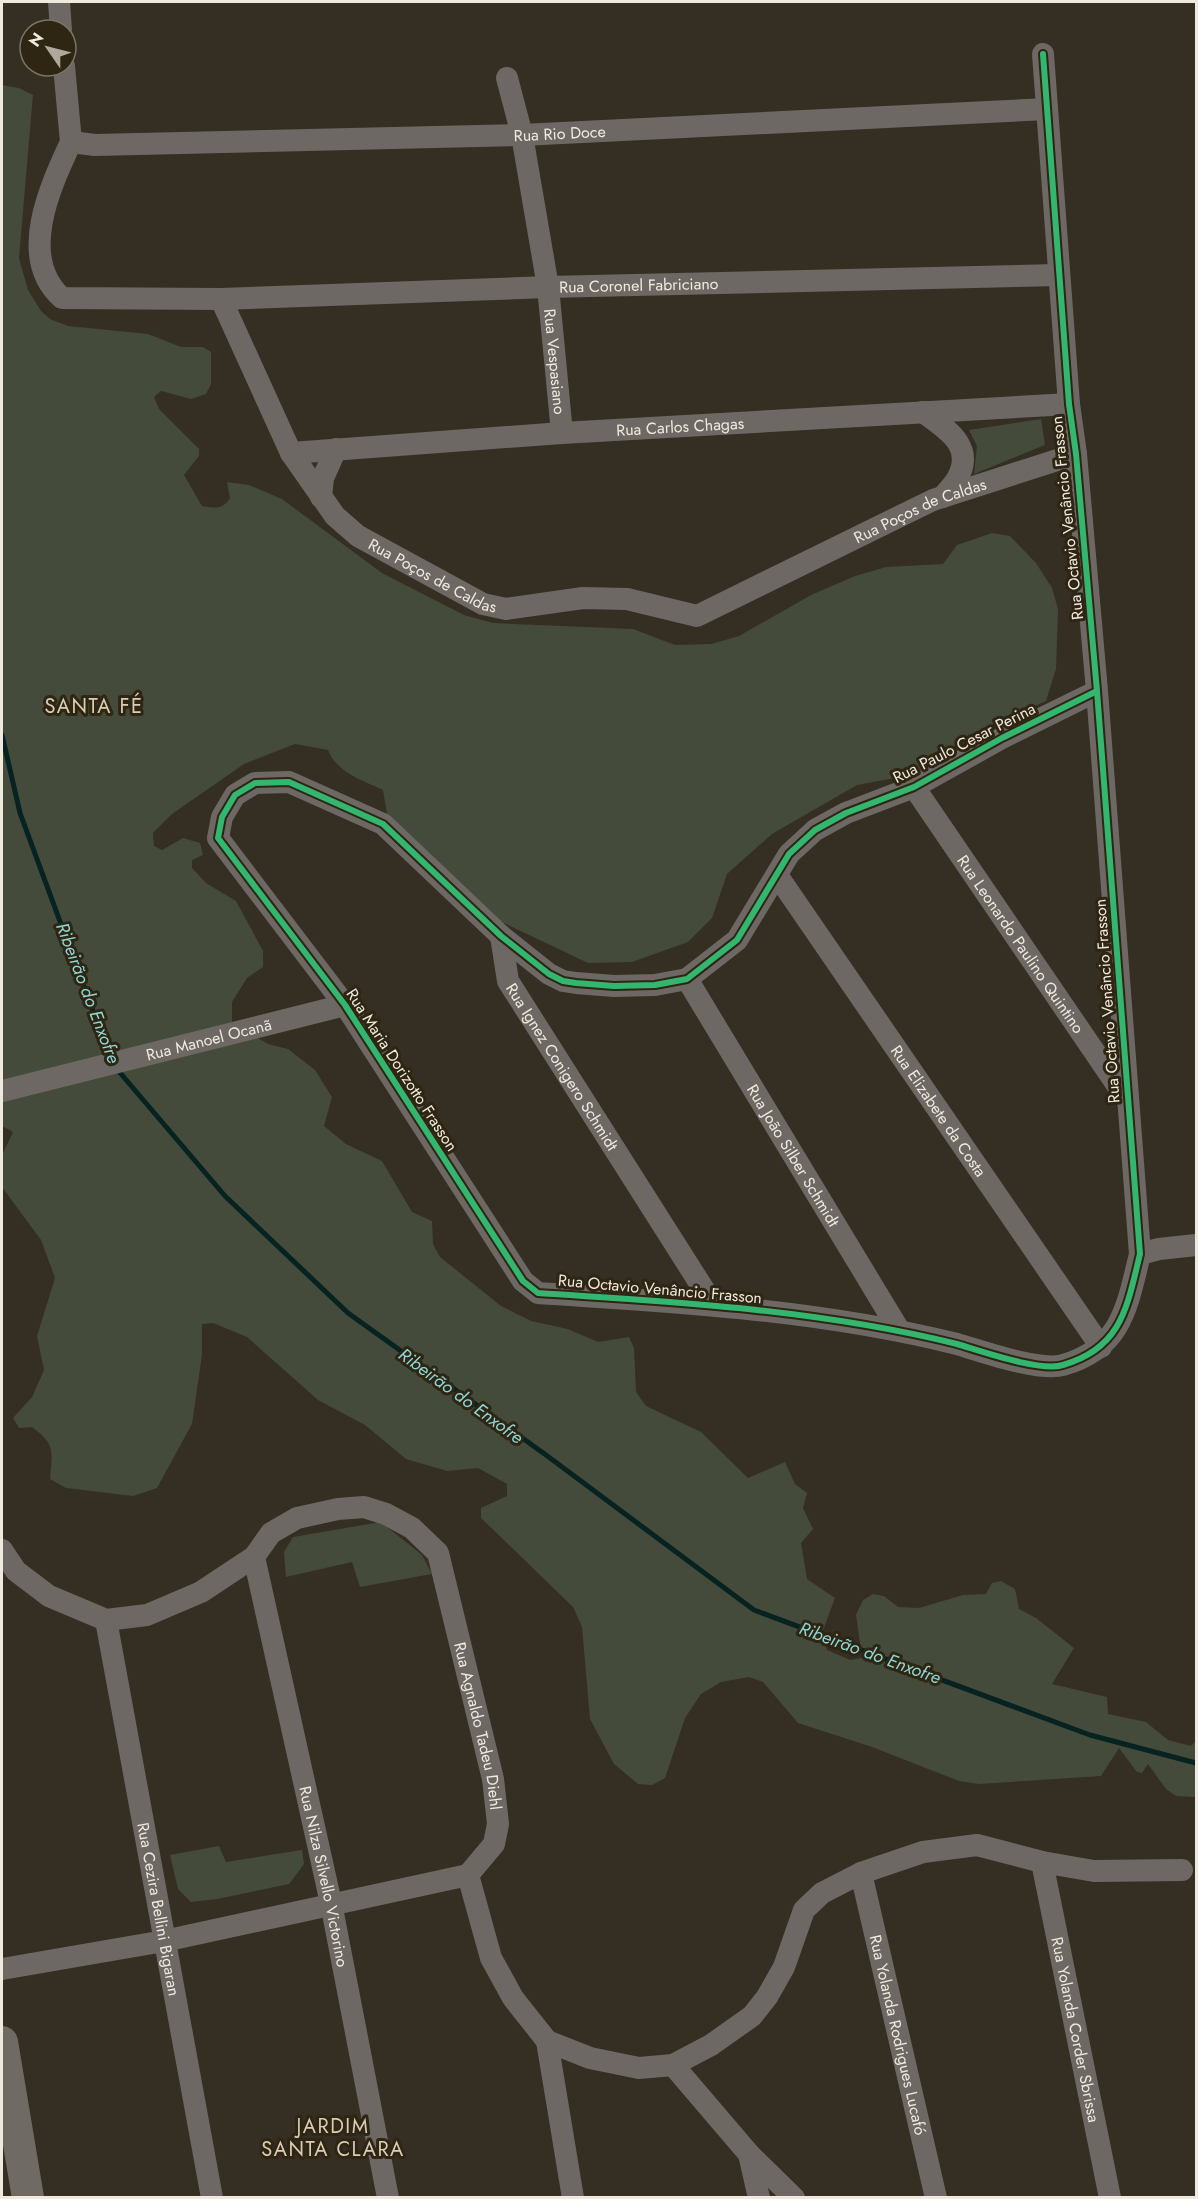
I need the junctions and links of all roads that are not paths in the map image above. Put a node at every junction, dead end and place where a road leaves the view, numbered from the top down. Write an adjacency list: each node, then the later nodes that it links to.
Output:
1 (59, 2): 2 (street)
2 (60, 18)
3 (1043, 54): 6 (street, Rua Octavio Venâncio Frasson)
4 (65, 78): 8 (street)
5 (507, 78): 7 (street, Rua Vespasiano)
6 (1047, 109): 7 (street, Rua Rio Doce); 9 (street, Rua Octavio Venâncio Frasson)
7 (522, 135): 8 (street, Rua Rio Doce); 10 (street, Rua Vespasiano)
8 (71, 142): 11 (street)
9 (1058, 275): 10 (street, Rua Coronel Fabriciano); 12 (street, Rua Octavio Venâncio Frasson)
10 (548, 287): 11 (street, Rua Coronel Fabriciano); 14 (street, Rua Vespasiano)
11 (221, 299): 16 (street, Rua Poços de Caldas)
12 (1069, 404): 13 (street, Rua Carlos Chagas); 17 (street, Rua Octavio Venâncio Frasson)
13 (923, 412): 14 (street, Rua Carlos Chagas); 19 (street)
14 (562, 434): 15 (street, Rua Carlos Chagas)
15 (336, 449): 16 (street, Rua Carlos Chagas); 18 (street)
16 (291, 453): 18 (street, Rua Poços de Caldas)
17 (1076, 454): 19 (street, Rua Poços de Caldas); 20 (street, Rua Octavio Venâncio Frasson)
18 (321, 497): 19 (street, Rua Poços de Caldas)
19 (943, 497)
20 (1097, 691): 21 (street, Rua Paulo Cesar Perina); 27 (street, Rua Octavio Venâncio Frasson)
21 (914, 787): 22 (street, Rua Paulo Cesar Perina); 27 (street, Rua Leonardo Paulino Quintino)
22 (777, 875): 24 (street, Rua Paulo Cesar Perina); 33 (street, Rua Elizabete da Costa)
23 (501, 936): 24 (street, Rua Paulo Cesar Perina); 25 (street, Rua Maria Dorizotto Frasson); 31 (street, Rua Ignez Conigero Schmidt)
24 (687, 979): 32 (street, Rua João Silber Schmidt)
25 (345, 1005): 26 (street, Rua Manoel Ocanã); 30 (street, Rua Maria Dorizotto Frasson)
26 (2, 1090)
27 (1129, 1102): 29 (street, Rua Octavio Venâncio Frasson)
28 (1197, 1245): 29 (street)
29 (1140, 1254): 33 (street, Rua Octavio Venâncio Frasson)
30 (524, 1281): 31 (street, Rua Octavio Venâncio Frasson)
31 (713, 1304): 32 (street, Rua Octavio Venâncio Frasson)
32 (899, 1330): 33 (street, Rua Octavio Venâncio Frasson)
33 (1101, 1347)
34 (2, 1550): 36 (street, Rua Agnaldo Tadeu Diehl)
35 (254, 1557): 36 (street, Rua Agnaldo Tadeu Diehl); 40 (street, Rua Agnaldo Tadeu Diehl); 41 (street, Rua Nilza Silvello Victorino)
36 (106, 1620): 42 (street, Rua Cezira Bellini Bigaran)
37 (1042, 1862): 38 (street); 39 (street); 55 (street, Rua Yolanda Corder Sbrissa)
38 (1182, 1870)
39 (861, 1873): 46 (street); 54 (street, Rua Yolanda Rodrigues Lucafó)
40 (468, 1875): 41 (street); 44 (street)
41 (331, 1903): 42 (street); 50 (street, Rua Nilza Silvello Victorino)
42 (164, 1941): 43 (street); 49 (street, Rua Cezira Bellini Bigaran)
43 (2, 1969)
44 (547, 2040): 46 (street); 51 (street)
45 (2, 2042): 48 (street)
46 (673, 2065): 47 (street)
47 (749, 2154): 52 (street); 53 (street)
48 (28, 2198)
49 (212, 2198)
50 (388, 2198)
51 (573, 2198)
52 (759, 2198)
53 (794, 2198)
54 (936, 2198)
55 (1110, 2198)

